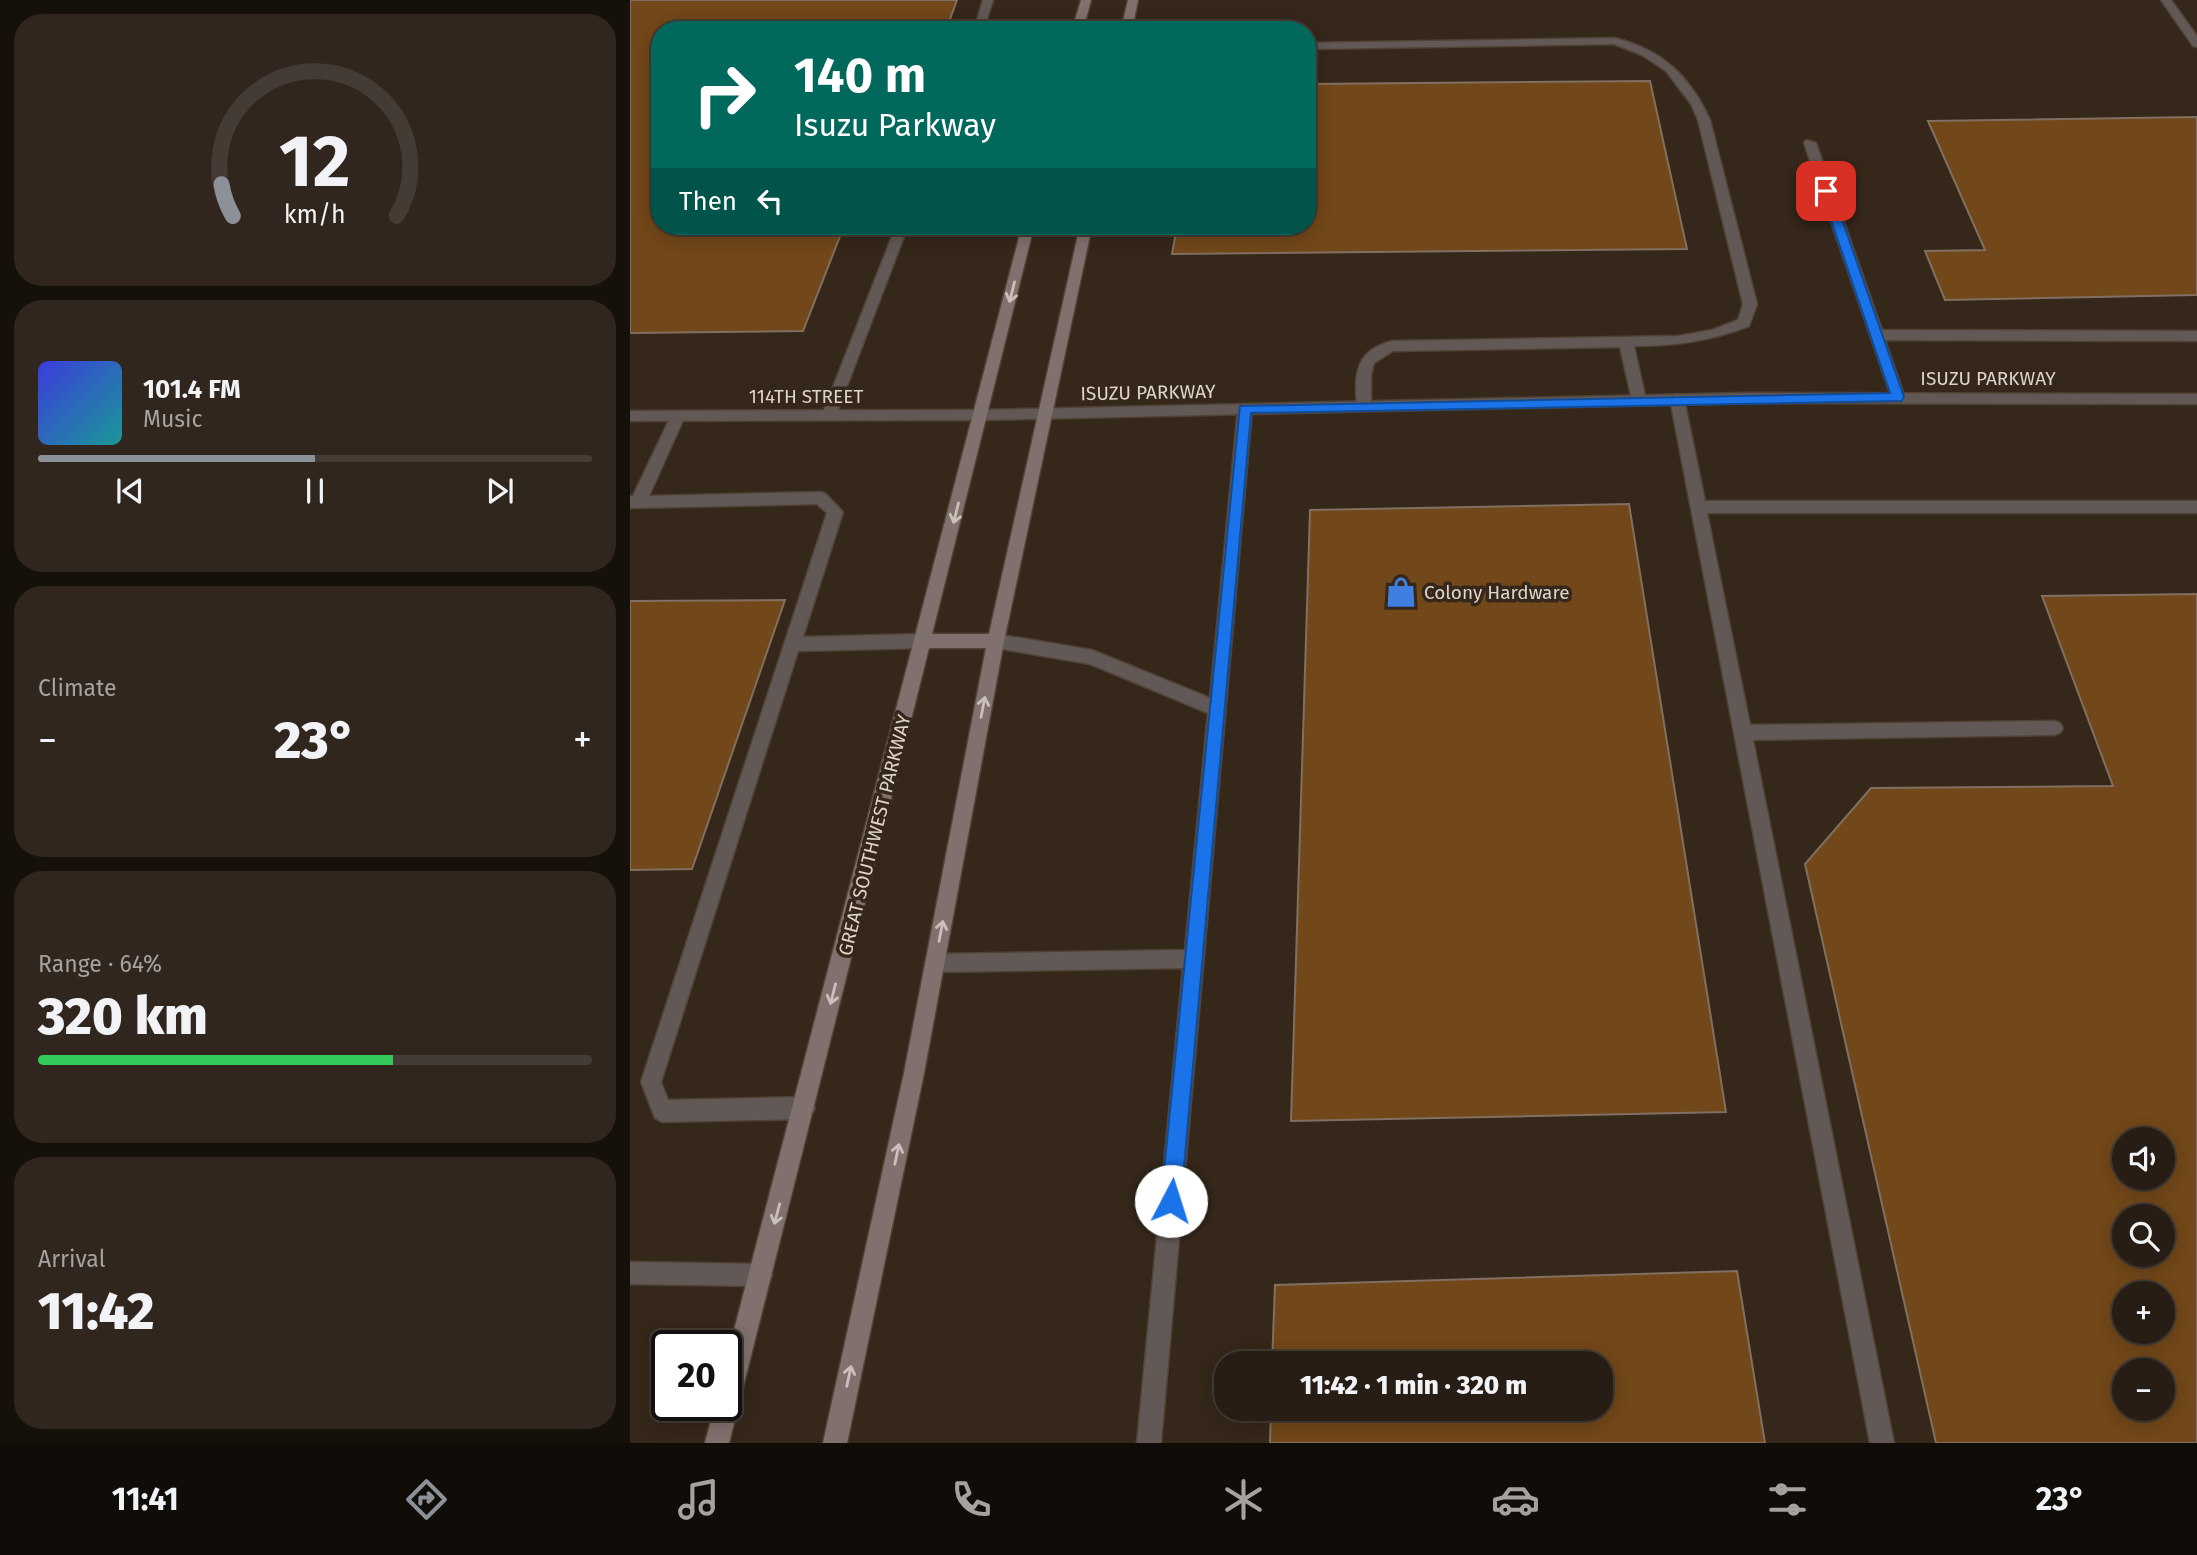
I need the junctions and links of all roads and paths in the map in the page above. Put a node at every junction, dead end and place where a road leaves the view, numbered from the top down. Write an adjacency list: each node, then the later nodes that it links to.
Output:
1 (988, 0): 5 (street)
2 (1086, 0): 6 (street)
3 (1133, 0): 7 (street)
4 (2166, 0): 8 (street)
5 (981, 21)
6 (1079, 21)
7 (1128, 21)
8 (2197, 44)
9 (1316, 46): 16 (street)
10 (1810, 143): 14 (street)
11 (899, 235): 24 (street)
12 (1026, 235): 25 (street, GREAT SOUTHWEST PARKWAY, one-way to 25)
13 (1084, 235): 23 (street)
14 (1876, 335): 15 (street); 17 (street)
15 (2197, 336)
16 (1626, 341): 20 (street); 21 (street)
17 (1898, 397): 18 (street, ISUZU PARKWAY); 19 (street, ISUZU PARKWAY)
18 (1677, 399): 20 (street, ISUZU PARKWAY); 29 (street)
19 (2197, 399)
20 (1639, 400): 21 (street, ISUZU PARKWAY)
21 (1364, 406): 22 (street, ISUZU PARKWAY)
22 (1245, 409): 23 (street, ISUZU PARKWAY); 34 (street)
23 (1044, 413): 25 (street, ISUZU PARKWAY); 32 (street)
24 (829, 415): 25 (street, 114TH STREET); 27 (street, 114TH STREET)
25 (981, 415): 31 (street, GREAT SOUTHWEST PARKWAY, one-way to 31)
26 (630, 416): 27 (street, 114TH STREET)
27 (678, 416): 28 (street)
28 (635, 501): 33 (street)
29 (1698, 507): 30 (street); 36 (street)
30 (2197, 507)
31 (923, 641): 32 (street); 33 (street); 39 (street, GREAT SOUTHWEST PARKWAY, one-way to 39)
32 (996, 641): 34 (street); 38 (street, one-way to 32)
33 (792, 644): 39 (street)
34 (1217, 709): 37 (street)
35 (2054, 728): 36 (street)
36 (1743, 733): 45 (street)
37 (1194, 958): 38 (street); 44 (street)
38 (935, 963): 43 (street, one-way to 38)
39 (804, 1108): 41 (street, GREAT SOUTHWEST PARKWAY, one-way to 41)
40 (630, 1273): 41 (street)
41 (761, 1275): 42 (street, GREAT SOUTHWEST PARKWAY)
42 (717, 1443)
43 (835, 1443)
44 (1149, 1443)
45 (1882, 1443)

